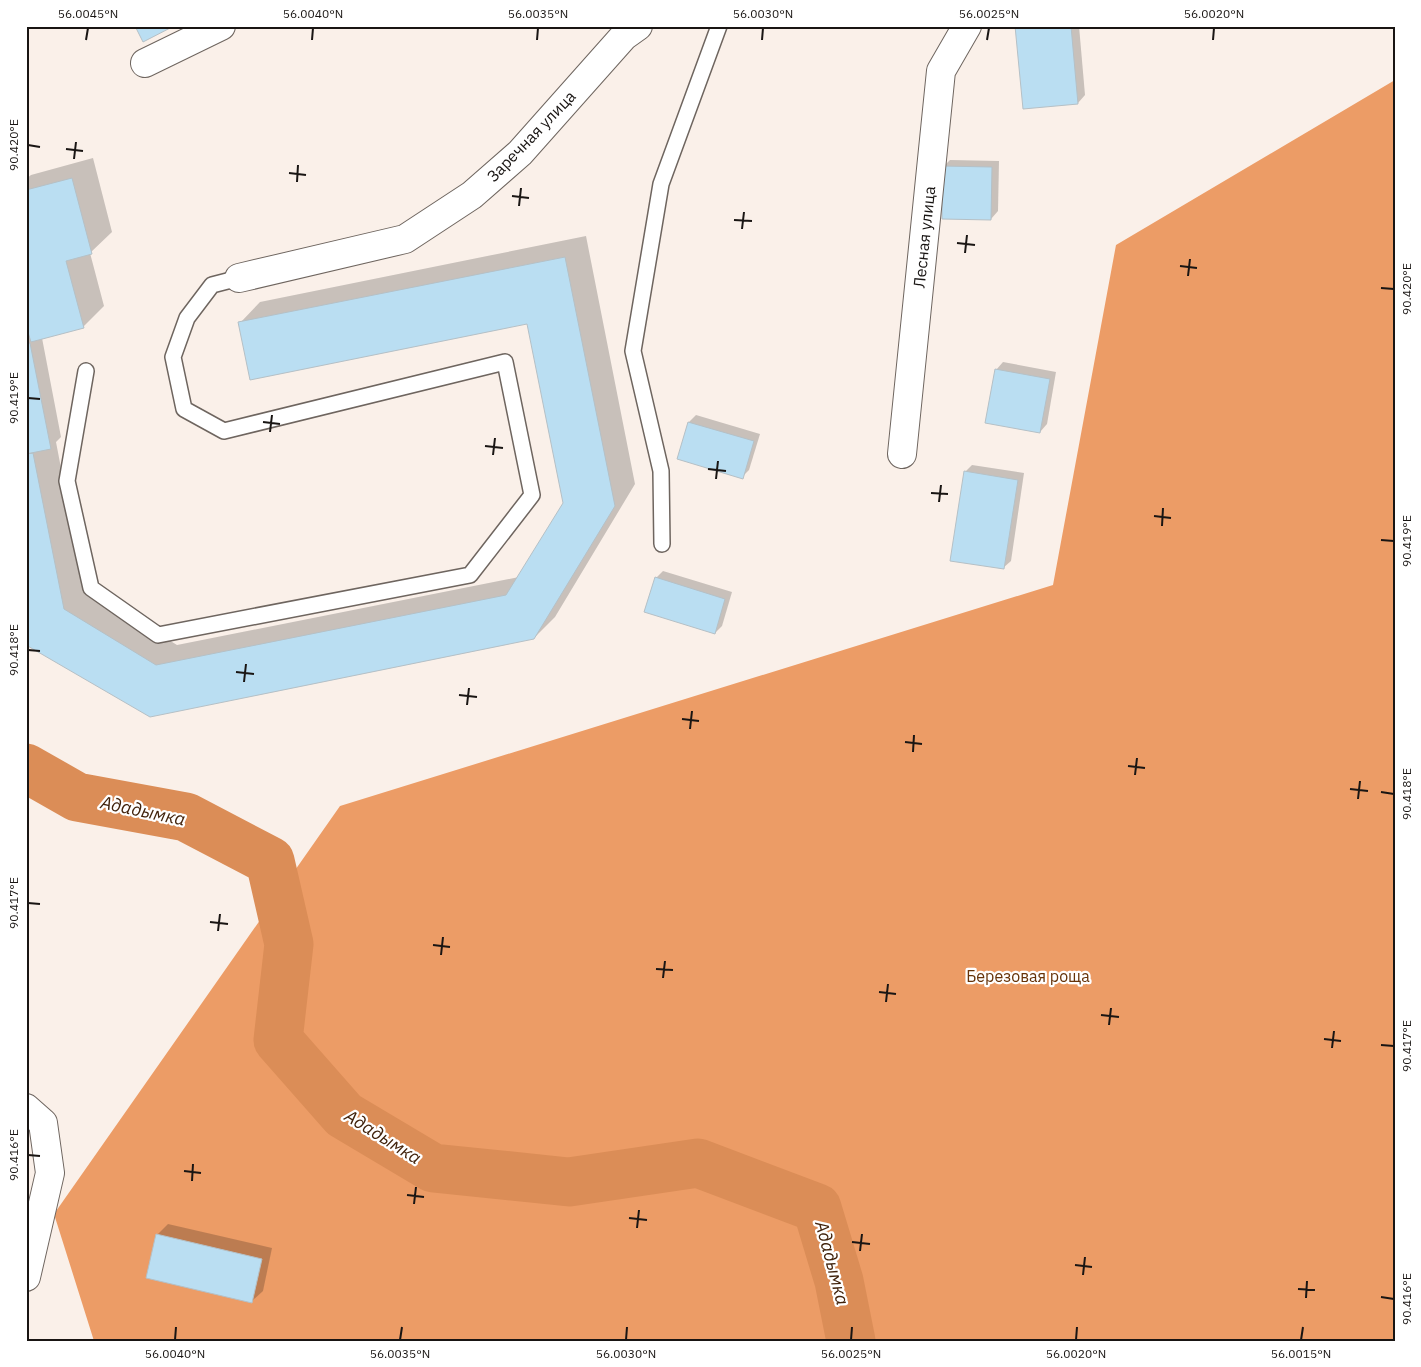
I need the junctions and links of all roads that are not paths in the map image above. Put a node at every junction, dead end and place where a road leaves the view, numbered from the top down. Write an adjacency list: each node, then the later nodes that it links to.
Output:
1 (221, 26): 5 (street)
2 (638, 26): 6 (street, Заречная улица)
3 (719, 26): 9 (lane)
4 (967, 26): 8 (street, Лесная улица)
5 (145, 63)
6 (239, 278): 7 (lane)
7 (86, 371)
8 (902, 454)
9 (662, 544)
10 (26, 1108): 11 (street)
11 (26, 1277)

